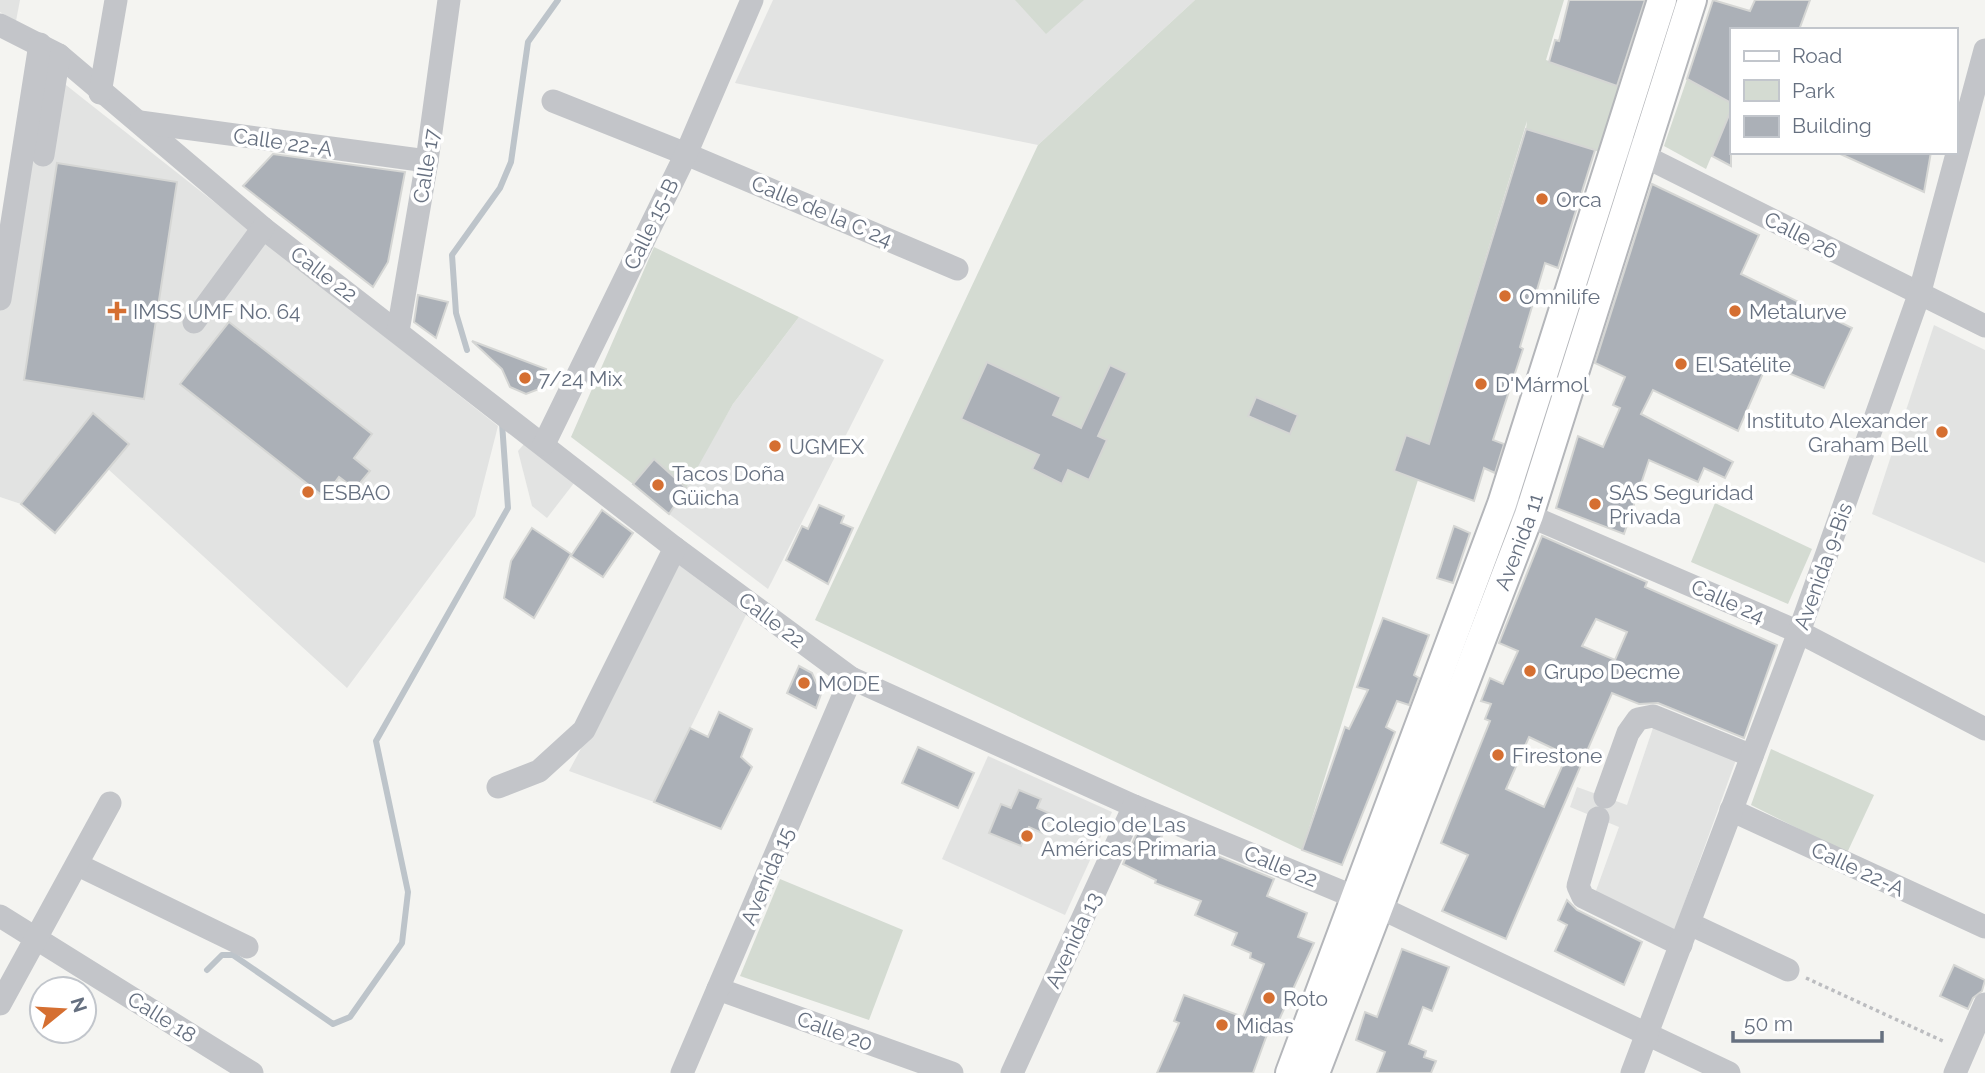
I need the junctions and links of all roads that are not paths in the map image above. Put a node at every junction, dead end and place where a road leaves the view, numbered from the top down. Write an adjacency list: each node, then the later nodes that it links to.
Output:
1 (116, 0): 11 (street)
2 (449, 0): 20 (street, Calle 17)
3 (752, 0): 15 (street, Calle 15-B)
4 (1662, 0): 7 (main road, Avenida 11)
5 (1692, 0): 8 (main road, Avenida 11)
6 (0, 25): 9 (street, Calle 22)
7 (1651, 32): 8 (main road); 14 (main road, Avenida 11)
8 (1679, 42): 19 (main road, Avenida 11)
9 (49, 50): 11 (street, Calle 22); 18 (street); 26 (street)
10 (1985, 50): 16 (street, Avenida 9-Bis)
11 (100, 93): 13 (street, Calle 22)
12 (553, 101): 15 (street)
13 (140, 122): 20 (street, Calle 22-A); 21 (street, Calle 22)
14 (1618, 143): 19 (street, Calle 26); 23 (main road, Avenida 11)
15 (686, 154): 22 (street, Calle de la C 24); 30 (street, Calle 15-B)
16 (1957, 154)
17 (1957, 154): 25 (street, Avenida 9-Bis)
18 (43, 155)
19 (1644, 156): 24 (main road, Avenida 11); 25 (street, Calle 26)
20 (427, 161): 29 (street, Calle 17)
21 (264, 228): 27 (street); 29 (street, Calle 22)
22 (957, 269)
23 (1577, 269): 24 (main road); 31 (main road, Avenida 11)
24 (1604, 280): 32 (main road, Avenida 11)
25 (1919, 295): 28 (street, Calle 26); 34 (street, Avenida 9-Bis)
26 (0, 299)
27 (194, 323)
28 (1985, 326)
29 (398, 331): 30 (street, Calle 22)
30 (544, 444): 33 (street, Calle 22)
31 (1502, 504): 32 (street, Calle 24); 36 (main road, Avenida 11)
32 (1529, 515): 34 (street, Calle 24); 36 (main road, Avenida 11)
33 (675, 548): 35 (street, Calle 22); 39 (street)
34 (1799, 632): 37 (street, Calle 24); 38 (street, Avenida 9-Bis)
35 (851, 678): 41 (street, Calle 22); 51 (street, Avenida 15)
36 (1436, 723): 44 (main road, Avenida 11)
37 (1985, 729)
38 (1752, 756): 42 (street, Avenida 9-Bis); 47 (street)
39 (498, 787)
40 (110, 803): 43 (street)
41 (1134, 806): 44 (street, Calle 22); 59 (street, Avenida 13)
42 (1731, 810): 46 (street, Calle 22-A); 47 (street, Avenida 9-Bis)
43 (78, 865): 48 (street); 49 (street)
44 (1369, 903): 52 (main road, Avenida 11); 55 (street, Calle 22)
45 (0, 916): 48 (street, Calle 18)
46 (1985, 927)
47 (1686, 935): 50 (street); 55 (street, Avenida 9-Bis)
48 (37, 940): 53 (street); 56 (street, Calle 18)
49 (247, 947)
50 (1788, 970)
51 (718, 989): 57 (street, Avenida 15); 58 (street, Calle 20)
52 (1331, 999): 60 (main road, Avenida 11); 61 (main road, Avenida 11)
53 (0, 1004)
54 (1985, 1004): 64 (street)
55 (1649, 1035): 62 (street, Avenida 9-Bis); 63 (street, Calle 22)
56 (252, 1073)
57 (682, 1073)
58 (953, 1073)
59 (1012, 1073)
60 (1290, 1073)
61 (1315, 1073)
62 (1632, 1073)
63 (1729, 1073)
64 (1955, 1073)

